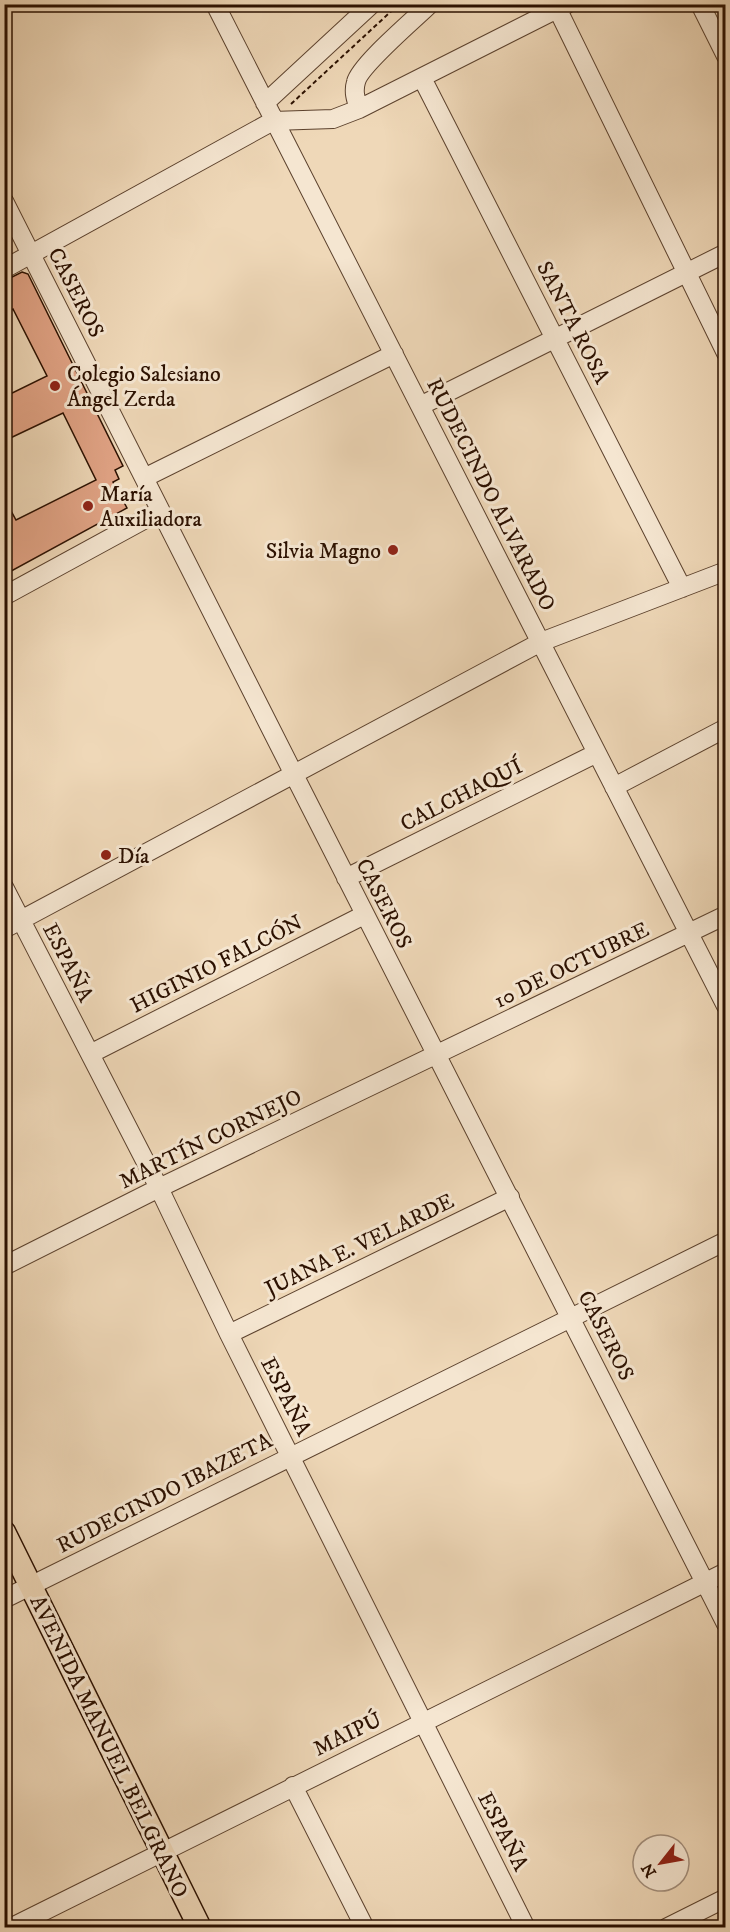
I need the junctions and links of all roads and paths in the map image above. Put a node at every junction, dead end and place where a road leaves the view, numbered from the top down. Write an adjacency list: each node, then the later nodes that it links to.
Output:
1 (215, 4): 9 (street, RUDECINDO ALVARADO)
2 (372, 4): 9 (street)
3 (399, 4): 11 (path)
4 (430, 4): 10 (street)
5 (700, 4): 7 (street)
6 (560, 6): 8 (street); 16 (street)
7 (726, 56)
8 (422, 78): 10 (street); 17 (street, SANTA ROSA)
9 (265, 103): 11 (street, RUDECINDO ALVARADO)
10 (359, 109): 11 (street)
11 (273, 121): 14 (street); 19 (street, RUDECINDO ALVARADO)
12 (4, 201): 14 (street, CASEROS)
13 (726, 253): 16 (street)
14 (31, 255): 15 (street); 21 (street, CASEROS)
15 (4, 269)
16 (685, 274): 17 (street); 18 (street)
17 (556, 339): 20 (street); 24 (street, SANTA ROSA)
18 (726, 353)
19 (394, 354): 20 (street, RUDECINDO ALVARADO); 21 (street)
20 (420, 406): 26 (street, RUDECINDO ALVARADO)
21 (144, 478): 22 (street, CASEROS)
22 (160, 512): 25 (street); 29 (street, CASEROS)
23 (726, 571): 24 (street)
24 (682, 588): 26 (street)
25 (4, 596)
26 (541, 642): 28 (street, RUDECINDO ALVARADO); 29 (street)
27 (726, 728): 30 (street)
28 (597, 753): 30 (street, RUDECINDO ALVARADO); 31 (street, CALCHAQUÍ)
29 (293, 775): 31 (street, CASEROS); 35 (street)
30 (614, 787): 37 (street, RUDECINDO ALVARADO)
31 (346, 878): 33 (street, CASEROS)
32 (4, 887): 35 (street, ESPAÑA)
33 (364, 915): 39 (street, HIGINIO FALCÓN); 40 (street, CASEROS)
34 (726, 915): 37 (street, 10 DE OCTUBRE)
35 (21, 920): 36 (street); 39 (street, ESPAÑA)
36 (4, 929)
37 (689, 934): 38 (street, RUDECINDO ALVARADO); 40 (street, 10 DE OCTUBRE)
38 (726, 1006)
39 (90, 1054): 41 (street, ESPAÑA)
40 (437, 1056): 41 (street, MARTÍN CORNEJO); 42 (street, CASEROS)
41 (159, 1188): 44 (street, MARTÍN CORNEJO); 46 (street, ESPAÑA)
42 (510, 1197): 45 (street, CASEROS); 46 (street, JUANA E. VELARDE)
43 (726, 1241): 45 (street, RUDECINDO IBAZETA)
44 (4, 1266)
45 (572, 1318): 47 (street, RUDECINDO IBAZETA); 50 (street, CASEROS)
46 (229, 1334): 47 (street, ESPAÑA)
47 (291, 1456): 51 (street, RUDECINDO IBAZETA); 54 (street, ESPAÑA)
48 (4, 1532): 51 (main road, AVENIDA MANUEL BELGRANO)
49 (726, 1572): 50 (street, MAIPÚ)
50 (705, 1582): 53 (street, CASEROS); 54 (street, MAIPÚ)
51 (31, 1586): 52 (street, RUDECINDO IBAZETA); 56 (main road, AVENIDA MANUEL BELGRANO)
52 (4, 1599)
53 (726, 1624)
54 (423, 1723): 55 (street, MAIPÚ); 61 (street, ESPAÑA)
55 (293, 1786): 56 (street, MAIPÚ); 60 (street)
56 (163, 1853): 58 (street, MAIPÚ); 59 (main road, AVENIDA MANUEL BELGRANO)
57 (726, 1898): 62 (street)
58 (10, 1928)
59 (200, 1928)
60 (365, 1928)
61 (526, 1928)
62 (666, 1928)

